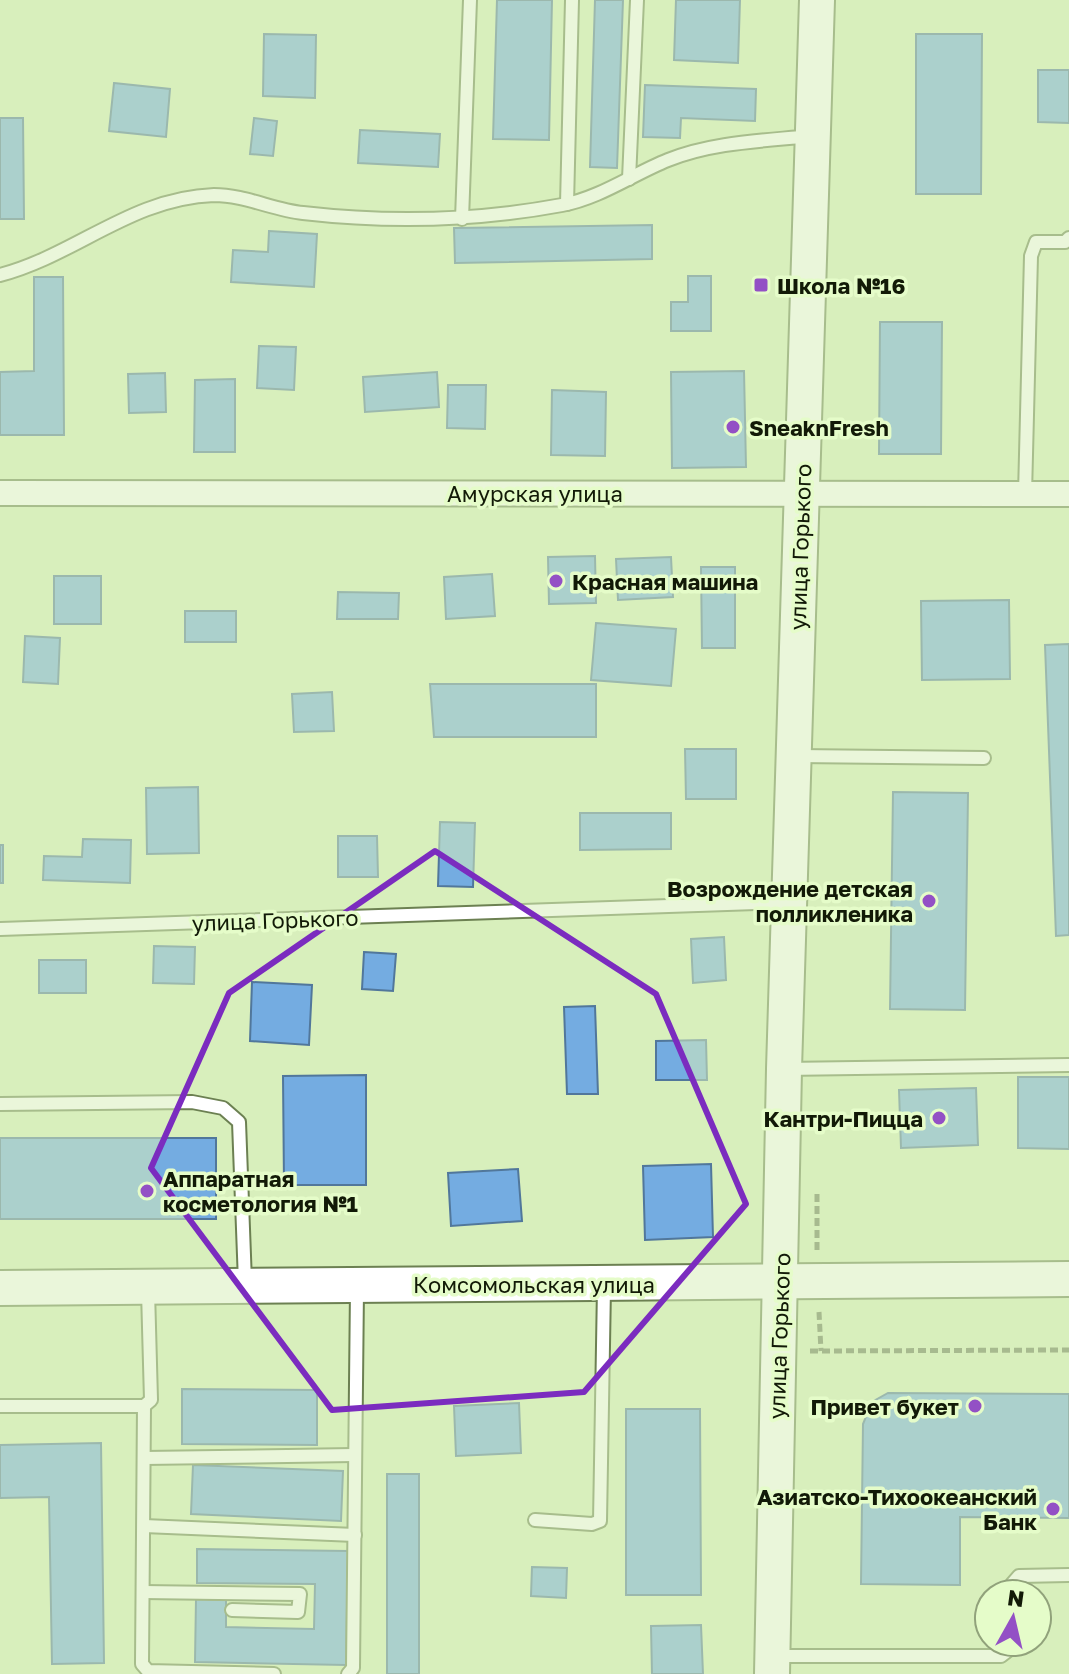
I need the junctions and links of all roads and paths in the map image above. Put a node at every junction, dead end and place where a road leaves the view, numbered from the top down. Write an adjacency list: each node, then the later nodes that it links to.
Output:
1 (470, 0): 8 (lane)
2 (572, 0): 7 (lane)
3 (637, 0): 6 (lane)
4 (817, 0): 5 (main road, улица Горького)
5 (814, 136): 6 (lane); 12 (main road, улица Горького)
6 (629, 179): 7 (lane)
7 (567, 204): 8 (lane)
8 (462, 219): 10 (lane)
9 (1069, 238): 13 (lane)
10 (0, 275)
11 (0, 493): 12 (street, Амурская улица)
12 (802, 493): 13 (street, Амурская улица); 15 (main road, улица Горького)
13 (1025, 494): 14 (street, Амурская улица)
14 (1069, 494)
15 (794, 756): 16 (lane); 17 (main road, улица Горького)
16 (984, 758)
17 (789, 902): 18 (lane, улица Горького); 20 (main road, улица Горького)
18 (0, 929)
19 (1069, 1065): 20 (lane)
20 (784, 1069): 23 (main road, улица Горького)
21 (0, 1104): 25 (lane)
22 (1069, 1279): 23 (main road, Комсомольская улица)
23 (781, 1282): 24 (main road, Комсомольская улица); 30 (main road, улица Горького)
24 (604, 1283): 26 (main road, Комсомольская улица); 35 (lane)
25 (245, 1284): 26 (main road, Комсомольская улица); 28 (main road, Комсомольская улица)
26 (357, 1286): 33 (lane)
27 (0, 1288): 28 (main road, Комсомольская улица)
28 (148, 1288): 32 (lane)
29 (1069, 1350): 30 (path)
30 (777, 1351): 43 (main road, улица Горького)
31 (0, 1406): 32 (lane)
32 (144, 1406): 34 (lane)
33 (354, 1455): 34 (lane); 37 (lane)
34 (144, 1458): 36 (lane)
35 (535, 1520)
36 (144, 1526): 37 (lane); 40 (lane)
37 (355, 1535): 46 (lane)
38 (1069, 1575): 39 (lane)
39 (1017, 1578)
40 (143, 1592): 41 (lane); 44 (lane)
41 (232, 1610)
42 (973, 1657): 43 (lane)
43 (772, 1665)
44 (148, 1673): 45 (lane)
45 (274, 1674)
46 (348, 1674)

